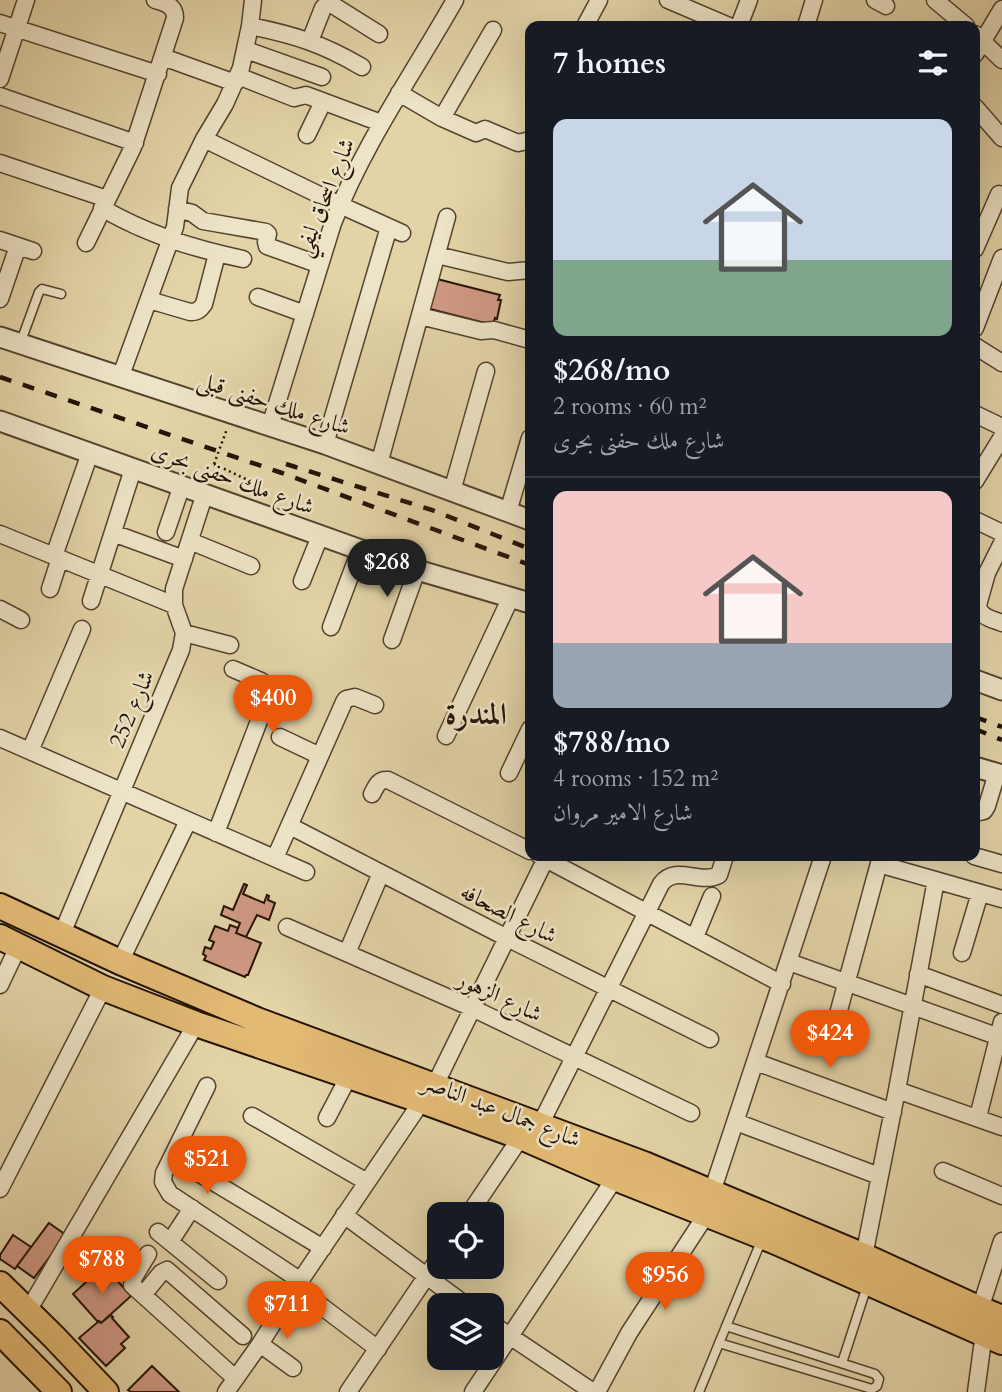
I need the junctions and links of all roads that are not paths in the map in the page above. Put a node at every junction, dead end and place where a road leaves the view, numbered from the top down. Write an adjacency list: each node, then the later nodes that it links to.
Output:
1 (26, 0): 18 (street)
2 (253, 0): 17 (street)
3 (456, 0): 32 (street, شارع اسحاق ليفي)
4 (599, 0): 11 (street)
5 (668, 0): 12 (street)
6 (749, 0): 13 (street)
7 (814, 0): 14 (street)
8 (935, 0): 15 (street)
9 (162, 2): 25 (street)
10 (1002, 9): 21 (street)
11 (588, 21)
12 (717, 21)
13 (741, 21)
14 (808, 21)
15 (960, 21)
16 (0, 23): 18 (street)
17 (250, 26): 22 (street); 24 (street)
18 (17, 29): 28 (street); 30 (street)
19 (493, 30): 36 (street)
20 (379, 34): 22 (street)
21 (980, 39)
22 (310, 41): 27 (street)
23 (980, 45): 26 (street)
24 (246, 50): 29 (street); 31 (street)
25 (163, 57): 28 (street); 31 (street)
26 (1002, 60)
27 (362, 67)
28 (158, 74): 42 (street)
29 (322, 78)
30 (0, 79)
31 (236, 80): 34 (street); 40 (street)
32 (399, 93): 36 (street); 37 (street, شارع اسحاق ليفي)
33 (0, 96): 42 (street)
34 (323, 102): 37 (street); 38 (street)
35 (980, 113): 39 (street)
36 (442, 118): 41 (street)
37 (381, 123): 46 (street, شارع اسحاق ليفي)
38 (307, 135)
39 (1002, 138)
40 (204, 139): 46 (street); 47 (street)
41 (525, 142)
42 (135, 143): 45 (street)
43 (0, 163): 45 (street)
44 (999, 194): 49 (street)
45 (105, 204): 51 (street); 52 (street)
46 (340, 205): 57 (street, شارع اسحاق ليفي); 79 (street)
47 (177, 209): 51 (street); 57 (street)
48 (447, 217): 54 (street)
49 (980, 238)
50 (0, 240): 62 (street)
51 (171, 240): 53 (street); 63 (street)
52 (86, 243)
53 (218, 254): 56 (street); 63 (street)
54 (437, 255): 58 (street); 65 (street)
55 (1002, 258): 59 (street)
56 (243, 259)
57 (320, 265): 64 (street, شارع اسحاق ليفي)
58 (525, 270)
59 (997, 287): 66 (street)
60 (61, 294): 69 (lane)
61 (258, 297): 64 (street)
62 (0, 299)
63 (149, 300): 73 (street)
64 (305, 314): 76 (street, شارع اسحاق ليفي)
65 (420, 316): 68 (street); 83 (street)
66 (980, 319)
67 (0, 337): 69 (street, شارع ملك حفنى قبلى)
68 (525, 339)
69 (20, 344): 73 (street, شارع ملك حفنى قبلى)
70 (980, 349): 71 (street)
71 (1002, 363)
72 (485, 371): 88 (street)
73 (120, 378): 76 (street, شارع ملك حفنى قبلى)
74 (980, 416): 77 (street)
75 (0, 421): 80 (street, شارع ملك حفنى بحرى)
76 (270, 426): 79 (street, شارع ملك حفنى قبلى)
77 (1002, 427)
78 (1002, 437): 82 (street)
79 (325, 444): 83 (street, شارع ملك حفنى قبلى)
80 (90, 453): 84 (street, شارع ملك حفنى بحرى); 101 (street)
81 (525, 455): 90 (street)
82 (988, 460): 85 (street); 86 (street)
83 (379, 464): 88 (street, شارع ملك حفنى قبلى)
84 (133, 469): 87 (street, شارع ملك حفنى بحرى); 94 (street)
85 (1002, 469)
86 (980, 473)
87 (182, 485): 89 (street, شارع ملك حفنى بحرى); 93 (street)
88 (452, 491): 90 (street, شارع ملك حفنى قبلى)
89 (205, 493): 97 (street, شارع ملك حفنى بحرى); 98 (street)
90 (508, 512): 91 (street, شارع ملك حفنى قبلى)
91 (525, 518)
92 (980, 522): 95 (street)
93 (166, 532)
94 (113, 533): 102 (street); 105 (street)
95 (1002, 533)
96 (0, 534): 101 (street)
97 (320, 536): 100 (street, شارع ملك حفنى بحرى); 106 (street)
98 (190, 541): 102 (street); 103 (street)
99 (1002, 543): 109 (street)
100 (360, 550): 104 (street, شارع ملك حفنى بحرى); 117 (street)
101 (57, 557): 105 (street); 107 (street)
102 (184, 559): 112 (street)
103 (251, 566)
104 (417, 569): 108 (street, شارع ملك حفنى بحرى); 120 (street)
105 (99, 574): 110 (street); 112 (street)
106 (302, 581)
107 (50, 589)
108 (511, 597): 111 (street, شارع ملك حفنى بحرى); 126 (street)
109 (980, 598)
110 (91, 601)
111 (525, 601)
112 (174, 605): 119 (street)
113 (0, 608): 115 (street)
114 (980, 613): 116 (street)
115 (21, 620)
116 (1002, 623)
117 (331, 627)
118 (82, 629): 130 (street)
119 (184, 633): 121 (street); 135 (street, شارع 252)
120 (392, 640)
121 (230, 645)
122 (233, 669): 140 (street)
123 (980, 681): 124 (street)
124 (1001, 686)
125 (375, 705): 131 (street)
126 (446, 736)
127 (280, 737): 131 (street)
128 (0, 738): 130 (street)
129 (525, 739): 133 (street)
130 (30, 751): 135 (street)
131 (320, 756): 139 (street)
132 (980, 768): 134 (street)
133 (509, 773)
134 (999, 774): 137 (street)
135 (121, 792): 138 (street); 160 (street, شارع 252)
136 (372, 794): 141 (street)
137 (980, 812)
138 (188, 821): 140 (street); 166 (street)
139 (290, 826): 142 (street); 152 (street, شارع الصحافه)
140 (216, 832): 142 (street)
141 (525, 848)
142 (275, 858): 151 (street)
143 (980, 858): 150 (street)
144 (543, 861): 162 (street)
145 (552, 861): 158 (street)
146 (723, 861): 158 (street)
147 (821, 861): 167 (street)
148 (880, 861): 169 (street)
149 (883, 861): 153 (street)
150 (1002, 864)
151 (306, 872)
152 (381, 873): 162 (street, شارع الصحافه); 164 (street)
153 (936, 880): 154 (street); 168 (street)
154 (980, 893): 156 (street); 165 (street)
155 (712, 896): 161 (street)
156 (1002, 899)
157 (0, 906): 160 (main road, شارع جمال عبد الناصر)
158 (648, 912): 161 (street); 173 (street)
159 (287, 927): 164 (street, شارع الزهور)
160 (61, 936): 166 (main road, شارع جمال عبد الناصر)
161 (695, 937): 170 (street)
162 (507, 938): 173 (street, شارع الصحافه); 176 (street)
163 (9, 942): 171 (street); 172 (main road, شارع جمال عبد الناصر)
164 (346, 953): 176 (street, شارع الزهور)
165 (962, 953)
166 (120, 962): 186 (main road, شارع جمال عبد الناصر)
167 (789, 962): 169 (street); 170 (street)
168 (918, 974): 174 (street); 175 (street)
169 (846, 982): 175 (street); 180 (street)
170 (782, 984): 182 (street)
171 (0, 985)
172 (103, 988): 177 (main road, شارع جمال عبد الناصر); 200 (street)
173 (609, 989): 179 (street, شارع الصحافه); 181 (street)
174 (1002, 1005)
175 (912, 1006): 178 (street); 185 (street)
176 (472, 1008): 181 (street, شارع الزهور); 186 (street)
177 (196, 1024): 183 (main road, شارع جمال عبد الناصر); 219 (street)
178 (1001, 1032): 190 (street)
179 (710, 1039)
180 (830, 1047)
181 (575, 1056): 188 (street, شارع الزهور); 194 (street)
182 (755, 1062): 187 (street); 192 (street)
183 (349, 1076): 186 (main road, شارع جمال عبد الناصر); 191 (street)
184 (207, 1086): 195 (street)
185 (897, 1090): 187 (street); 190 (street)
186 (429, 1093): 194 (main road, شارع جمال عبد الناصر); 199 (street)
187 (893, 1112): 197 (street)
188 (691, 1113)
189 (252, 1116): 199 (street)
190 (978, 1117): 193 (street)
191 (327, 1118)
192 (736, 1122): 197 (street); 203 (street)
193 (1002, 1126)
194 (531, 1131): 198 (main road, شارع جمال عبد الناصر); 202 (street); 203 (main road, شارع جمال عبد الناصر)
195 (172, 1157): 204 (street); 208 (street)
196 (943, 1171): 201 (street)
197 (879, 1176): 210 (street)
198 (615, 1178): 203 (main road, شارع جمال عبد الناصر); 225 (street)
199 (367, 1182): 205 (street)
200 (0, 1189)
201 (1002, 1196)
202 (478, 1202)
203 (709, 1203): 206 (main road, شارع جمال عبد الناصر); 236 (street)
204 (192, 1208): 213 (street); 216 (street)
205 (344, 1215): 208 (street); 211 (street)
206 (774, 1234): 210 (main road, شارع جمال عبد الناصر); 214 (main road, شارع جمال عبد الناصر); 221 (lane)
207 (1002, 1241): 220 (street)
208 (323, 1248): 216 (street)
209 (148, 1254): 218 (street)
210 (864, 1256): 220 (main road, شارع جمال عبد الناصر)
211 (427, 1276): 228 (street)
212 (431, 1279): 217 (street)
213 (218, 1281)
214 (868, 1282): 220 (main road, شارع جمال عبد الناصر); 229 (lane)
215 (0, 1284): 219 (main road)
216 (299, 1284): 227 (street); 228 (street)
217 (450, 1293)
218 (143, 1296): 224 (street); 231 (street)
219 (28, 1311): 233 (main road)
220 (992, 1325): 238 (street)
221 (726, 1326): 226 (lane); 229 (lane)
222 (0, 1332): 232 (main road)
223 (504, 1333): 225 (street)
224 (243, 1336)
225 (511, 1338): 235 (street); 236 (street)
226 (719, 1343): 229 (lane); 237 (lane)
227 (260, 1344): 230 (street); 231 (street)
228 (378, 1349): 234 (street)
229 (842, 1363)
230 (293, 1368)
231 (230, 1385)
232 (59, 1392)
233 (106, 1392)
234 (348, 1392)
235 (473, 1392)
236 (595, 1392)
237 (699, 1392)
238 (976, 1392)

